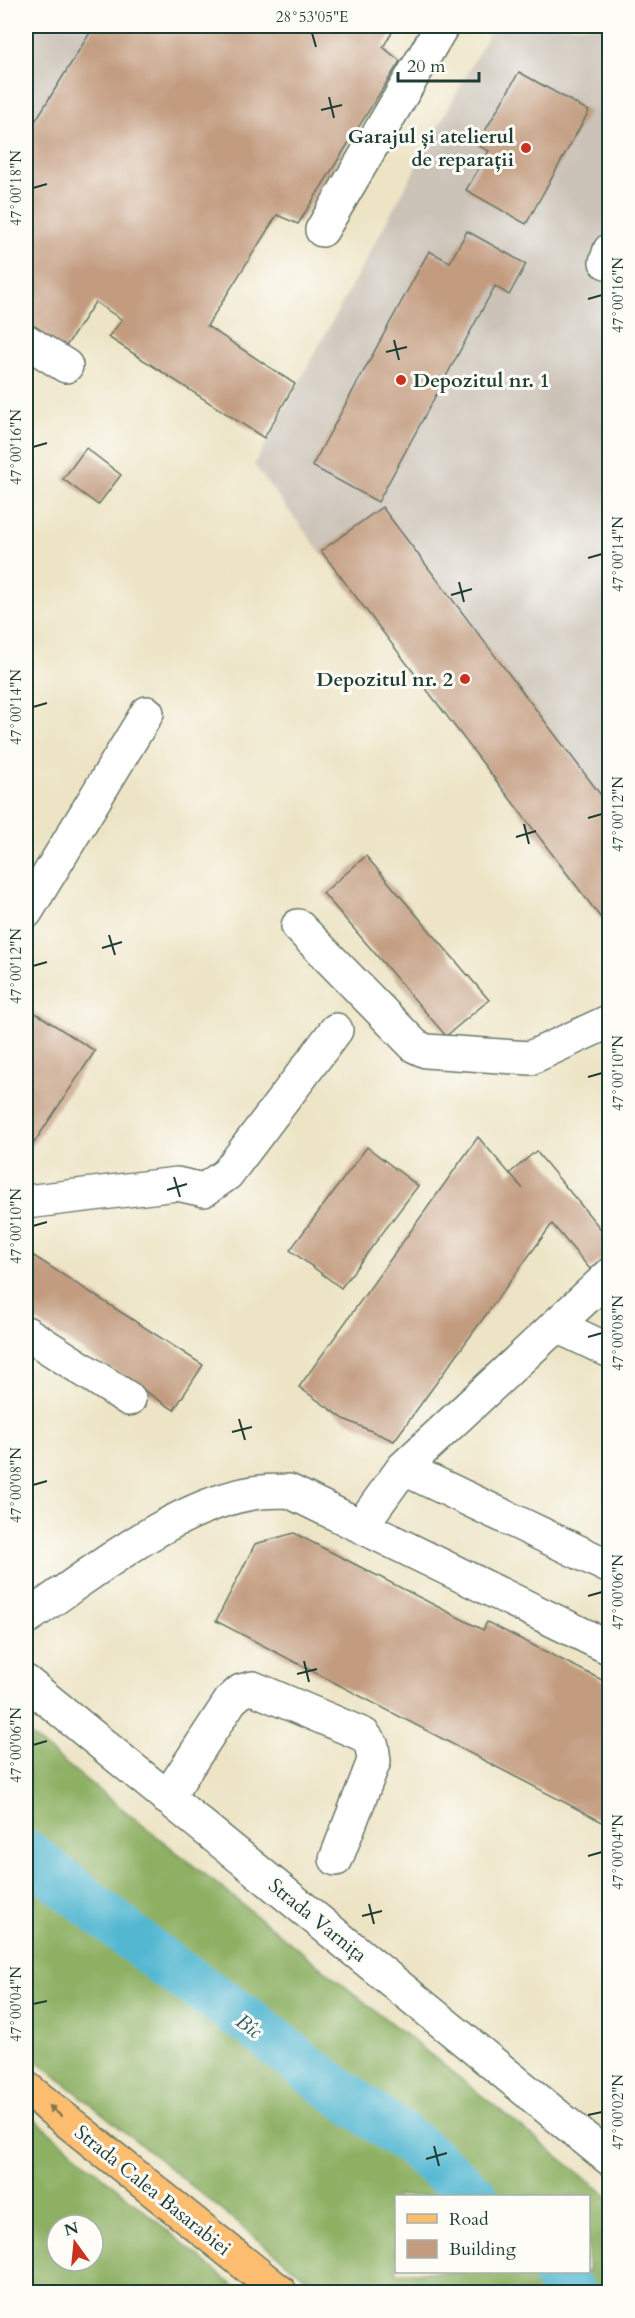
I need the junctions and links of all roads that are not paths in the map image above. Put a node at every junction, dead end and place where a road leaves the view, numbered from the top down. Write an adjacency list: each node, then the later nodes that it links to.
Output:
1 (442, 26): 2 (street)
2 (322, 230)
3 (26, 341): 4 (street)
4 (66, 366)
5 (147, 713): 6 (street)
6 (26, 912)
7 (298, 926): 8 (street)
8 (609, 1021)
9 (336, 1030): 10 (street)
10 (26, 1202)
11 (609, 1275): 12 (street)
12 (556, 1326): 14 (street); 16 (street)
13 (26, 1333): 15 (street)
14 (609, 1351)
15 (129, 1399)
16 (403, 1468): 17 (street); 18 (street)
17 (361, 1526): 19 (street); 20 (street)
18 (609, 1567)
19 (26, 1618)
20 (609, 1648)
21 (26, 1682): 22 (street, Strada Varnița)
22 (167, 1798): 23 (street); 25 (street, Strada Varnița)
23 (336, 1859)
24 (26, 2088): 26 (main road, Strada Calea Basarabiei, one-way to 24)
25 (609, 2159)
26 (280, 2292)

